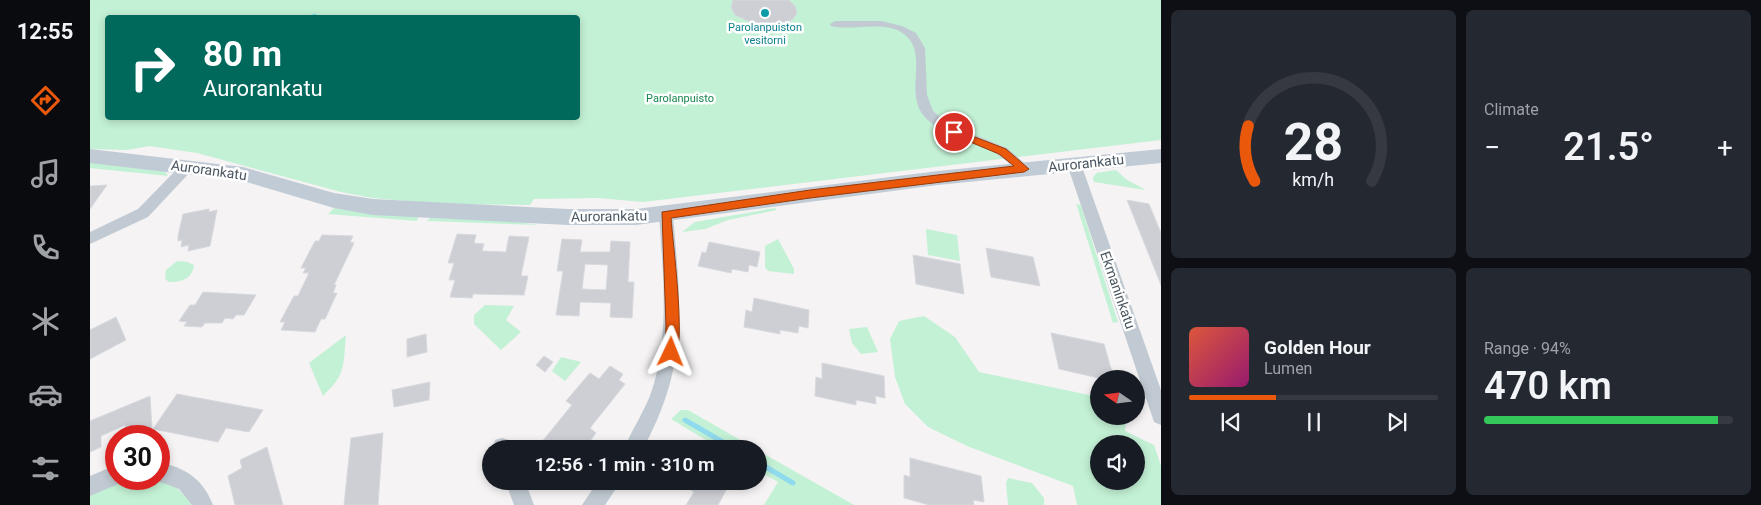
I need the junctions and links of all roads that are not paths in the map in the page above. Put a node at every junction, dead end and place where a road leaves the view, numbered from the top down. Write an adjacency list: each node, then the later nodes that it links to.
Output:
1 (835, 24): 6 (street)
2 (90, 156): 5 (street, Aurorankatu)
3 (1161, 156): 4 (street, Aurorankatu)
4 (1074, 164): 6 (street, Aurorankatu); 9 (street, Ekmaninkatu)
5 (188, 166): 7 (street, Aurorankatu); 8 (street)
6 (1024, 169): 7 (street, Aurorankatu)
7 (666, 215): 10 (street)
8 (90, 238)
9 (1161, 416)
10 (638, 440)
11 (170, 474): 16 (street)
12 (105, 480): 13 (street)
13 (90, 486)
14 (518, 490): 17 (street)
15 (604, 490): 18 (street)
16 (203, 505)
17 (524, 505)
18 (592, 505)

